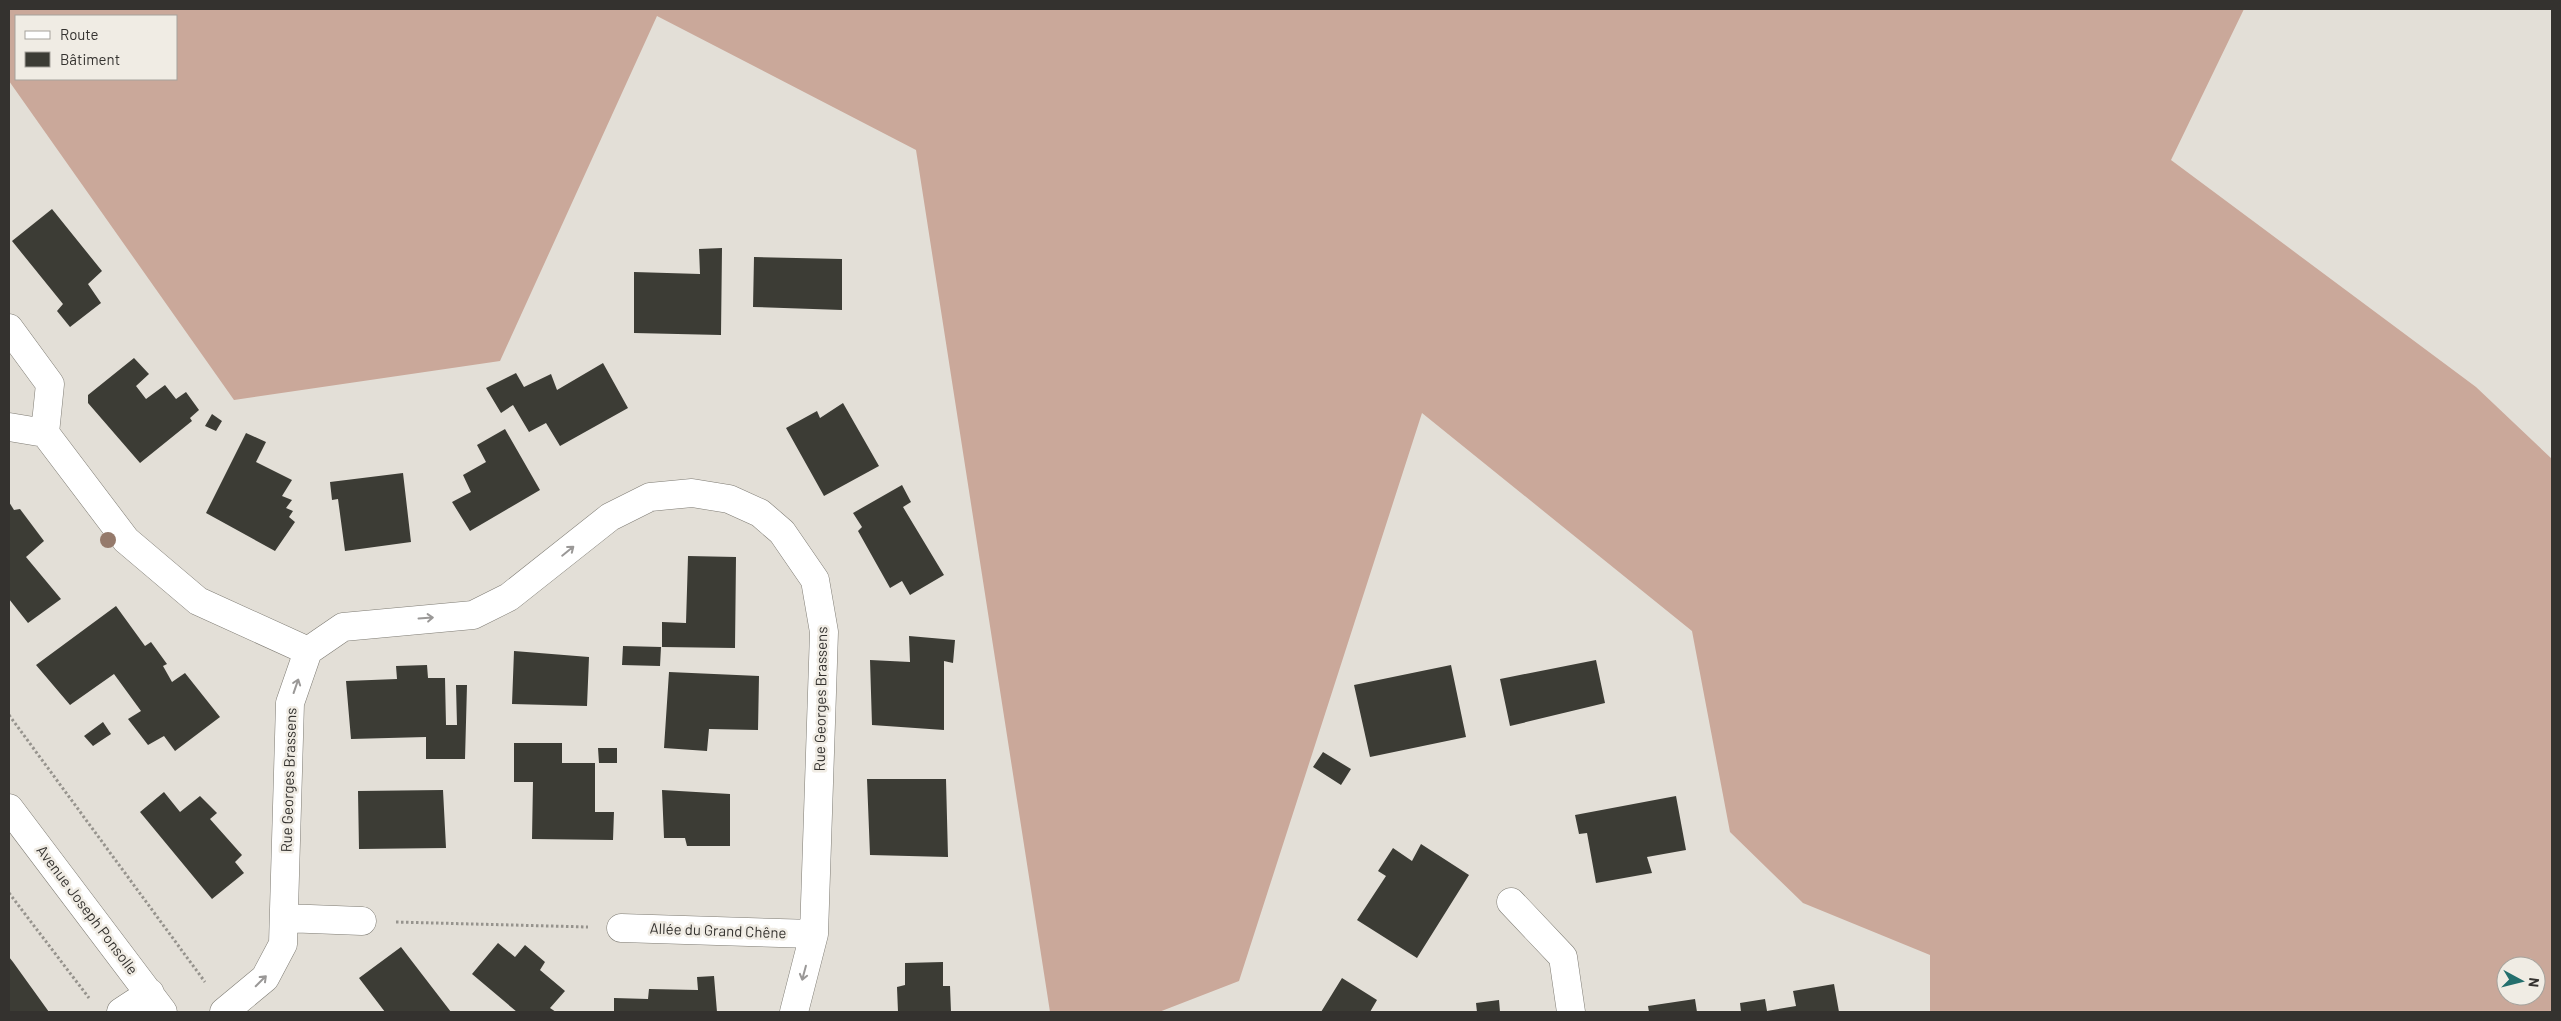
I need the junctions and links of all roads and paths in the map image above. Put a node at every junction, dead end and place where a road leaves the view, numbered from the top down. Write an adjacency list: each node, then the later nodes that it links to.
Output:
1 (9, 328): 3 (street)
2 (9, 427): 3 (street)
3 (45, 433): 4 (street)
4 (308, 651): 9 (street, Rue Georges Brassens, one-way to 4); 12 (street, Rue Georges Brassens, one-way to 12)
5 (9, 715): 16 (path)
6 (9, 808): 13 (street, Avenue Joseph Ponsolle)
7 (9, 893): 14 (path)
8 (1511, 902): 18 (street)
9 (284, 918): 10 (street); 16 (street, Rue Georges Brassens, one-way to 9)
10 (362, 922): 11 (path)
11 (621, 928): 12 (street, Allée du Grand Chêne)
12 (814, 934): 17 (street, Rue Georges Brassens, one-way to 17)
13 (157, 1002): 15 (street)
14 (94, 1005)
15 (121, 1012)
16 (225, 1012)
17 (794, 1012)
18 (1571, 1012)

